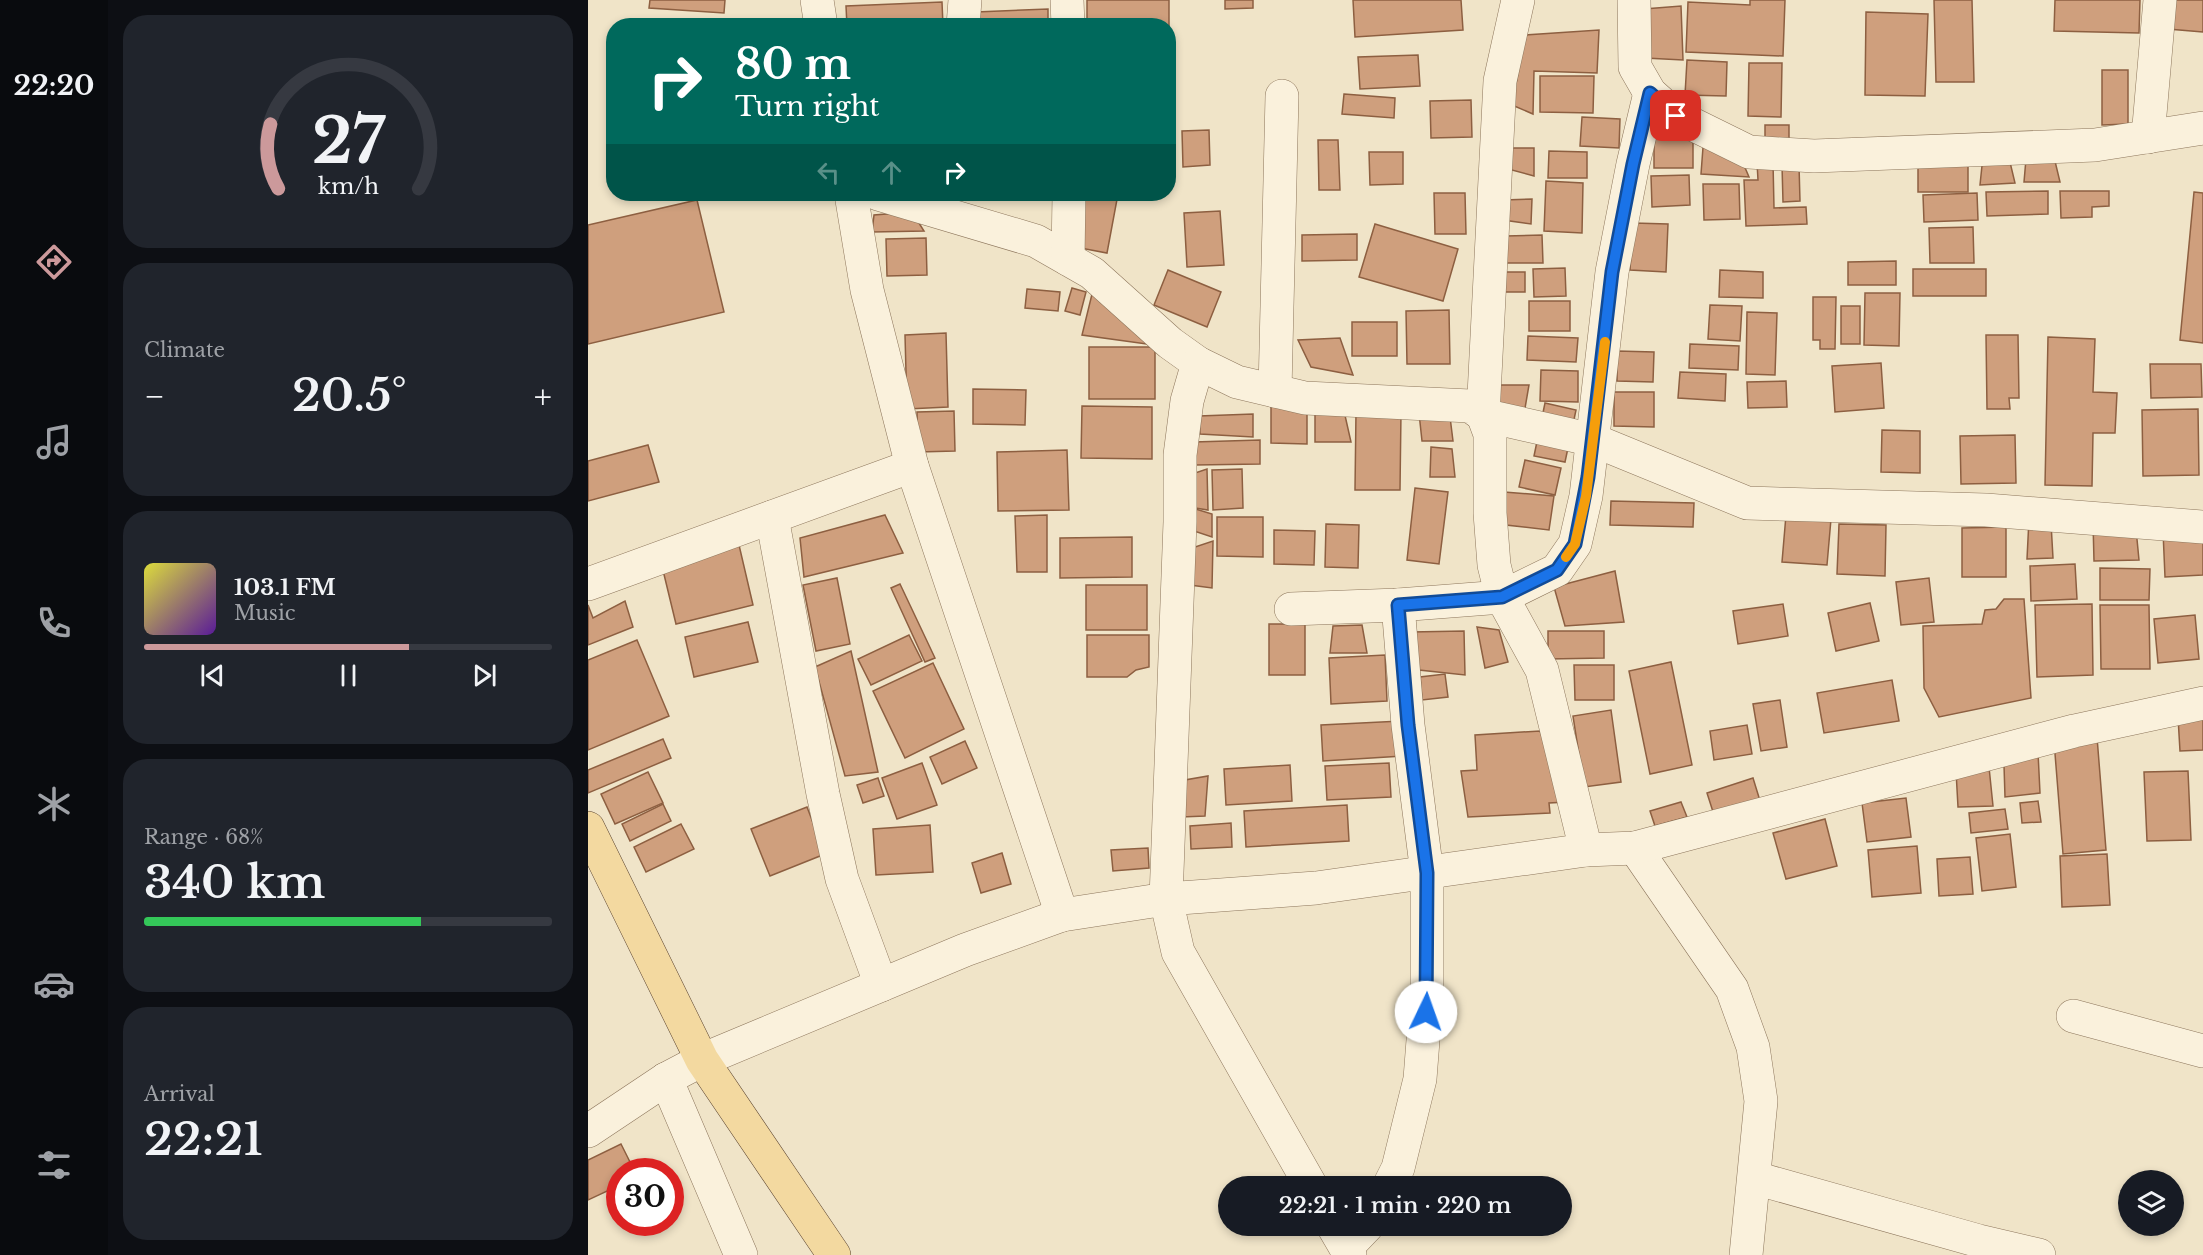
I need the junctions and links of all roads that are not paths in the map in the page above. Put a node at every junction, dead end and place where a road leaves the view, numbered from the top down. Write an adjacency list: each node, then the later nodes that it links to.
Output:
1 (817, 0): 7 (street)
2 (965, 0): 8 (street)
3 (1067, 0): 9 (street)
4 (1518, 0): 21 (street)
5 (1634, 0): 10 (street)
6 (2160, 0): 13 (street)
7 (820, 18)
8 (964, 18)
9 (1068, 18)
10 (1650, 93): 13 (street); 22 (street)
11 (1282, 96): 20 (street)
12 (2203, 128): 13 (street)
13 (2148, 137)
14 (852, 201): 23 (street)
15 (926, 201): 17 (street)
16 (1068, 201): 18 (street)
17 (953, 205): 18 (street)
18 (1068, 259): 19 (street)
19 (1197, 363): 20 (street); 35 (street)
20 (1275, 391): 21 (street)
21 (1483, 415): 22 (street); 27 (street)
22 (1593, 440): 25 (street); 27 (street)
23 (912, 466): 24 (street); 36 (street)
24 (772, 516): 26 (street); 37 (street)
25 (2203, 527)
26 (588, 584)
27 (1502, 597): 28 (street); 33 (street)
28 (1398, 605): 29 (street); 34 (street)
29 (1291, 609)
30 (2203, 703): 32 (street)
31 (588, 828): 40 (main road)
32 (1635, 848): 33 (street); 45 (street)
33 (1586, 850): 34 (street)
34 (1427, 873): 35 (street); 44 (street)
35 (1166, 899): 36 (street); 43 (street)
36 (1062, 915): 37 (street)
37 (881, 985): 40 (street)
38 (2073, 1016): 39 (street)
39 (2203, 1051)
40 (702, 1060): 41 (street); 47 (main road)
41 (666, 1079): 42 (street); 46 (street)
42 (588, 1131)
43 (1305, 1176)
44 (1394, 1176)
45 (1755, 1178): 48 (street); 49 (street)
46 (741, 1255)
47 (834, 1255)
48 (1746, 1255)
49 (2039, 1255)

